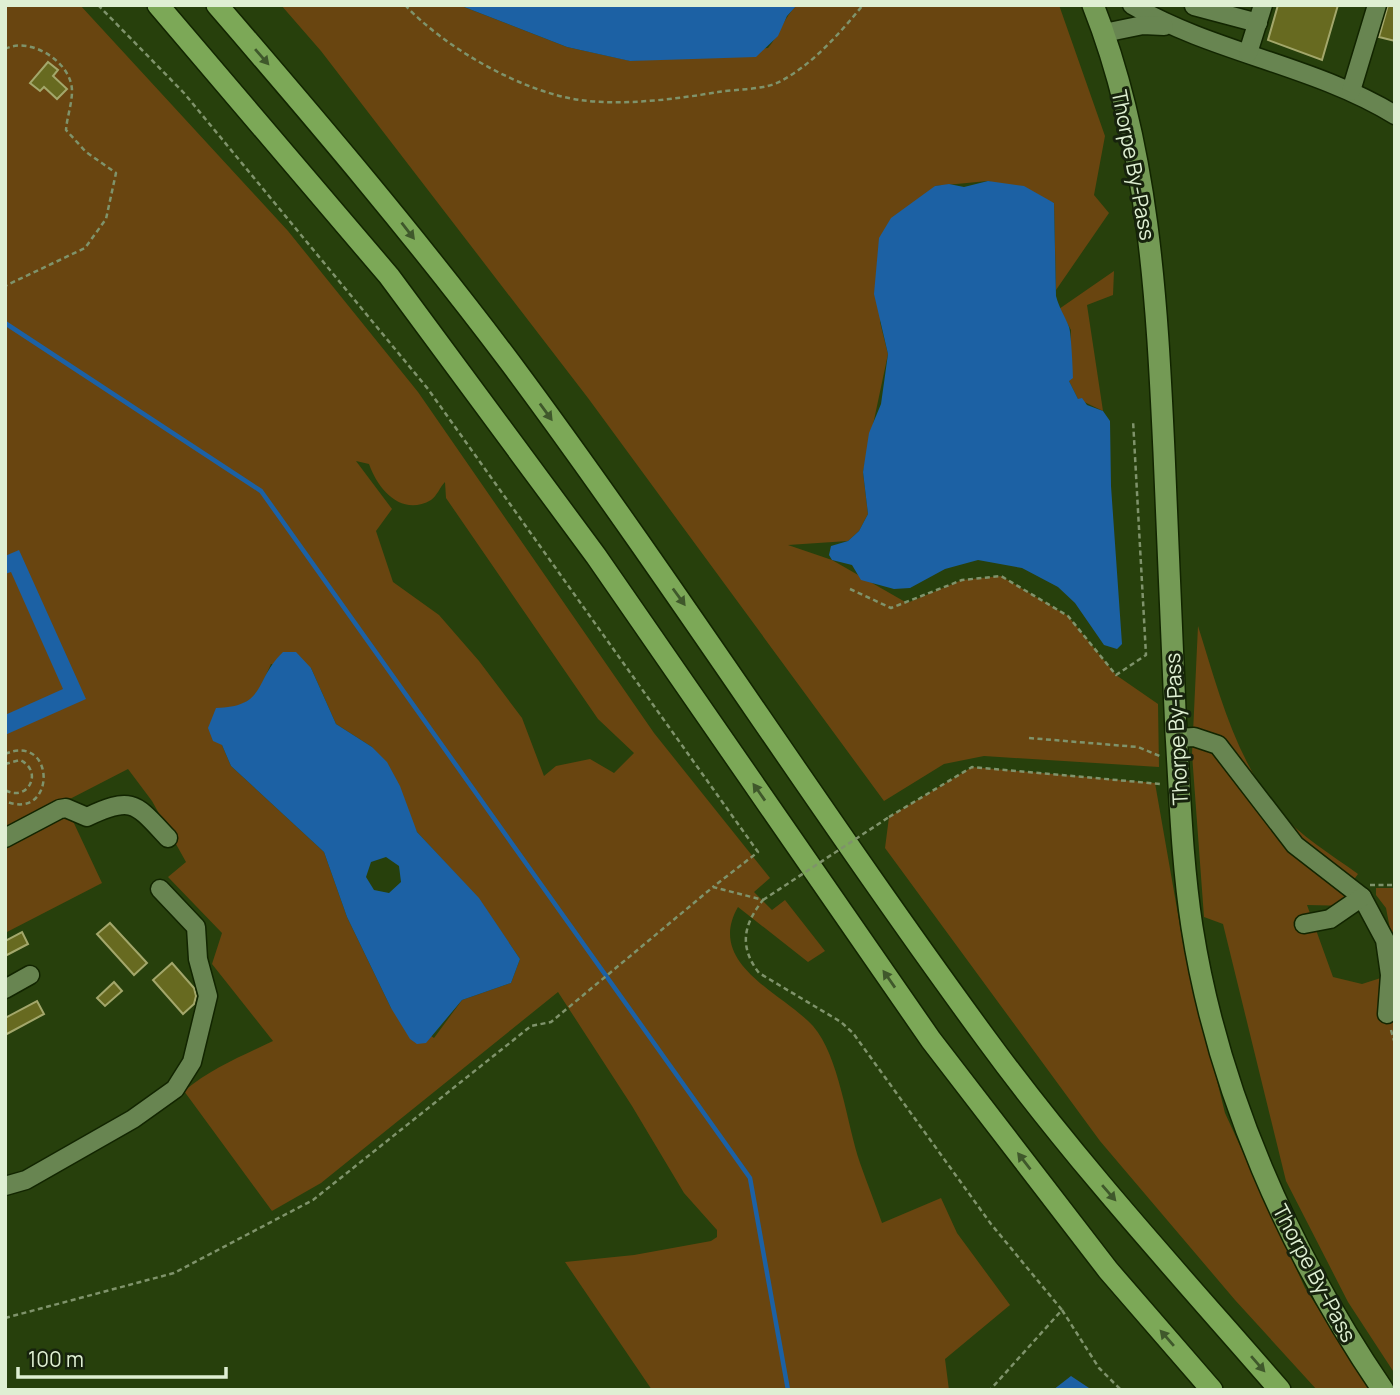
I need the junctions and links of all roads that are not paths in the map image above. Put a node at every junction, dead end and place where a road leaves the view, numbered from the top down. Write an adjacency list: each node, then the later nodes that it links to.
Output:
1 (158, 5): 23 (highway, one-way to 1)
2 (217, 5): 24 (highway, one-way to 24)
3 (1093, 5): 9 (main road, Thorpe By-Pass)
4 (1132, 5): 8 (street)
5 (1377, 5): 11 (street)
6 (1194, 6): 7 (street)
7 (1260, 14): 10 (street)
8 (1171, 27): 9 (street); 10 (street)
9 (1104, 33): 13 (main road, Thorpe By-Pass)
10 (1248, 53): 11 (street)
11 (1351, 91): 12 (street)
12 (1395, 115)
13 (1177, 738): 17 (street); 25 (main road, Thorpe By-Pass)
14 (5, 838): 15 (street)
15 (168, 838)
16 (160, 889): 22 (street)
17 (1366, 903): 18 (street); 21 (street)
18 (1304, 924)
19 (30, 975): 20 (street)
20 (5, 989)
21 (1387, 1014)
22 (5, 1186)
23 (1212, 1390)
24 (1280, 1390)
25 (1383, 1390)

